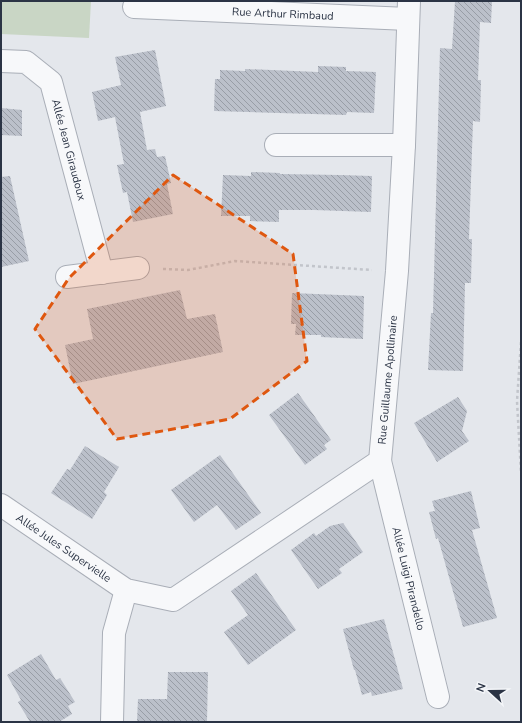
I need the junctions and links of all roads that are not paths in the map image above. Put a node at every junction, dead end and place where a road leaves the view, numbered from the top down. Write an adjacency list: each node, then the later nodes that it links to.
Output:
1 (134, 7): 2 (street, Rue Arthur Rimbaud)
2 (409, 10): 5 (street, Rue Guillaume Apollinaire)
3 (1, 62): 7 (street, Allée Jean Giraudoux)
4 (276, 145): 5 (street)
5 (404, 145): 9 (street, Rue Guillaume Apollinaire)
6 (138, 268): 7 (street)
7 (102, 272): 8 (street)
8 (67, 277)
9 (380, 461): 11 (street); 12 (street, Allée Luigi Pirandello)
10 (1, 505): 11 (street, Allée Jules Supervielle)
11 (126, 590): 13 (street)
12 (438, 696)
13 (112, 722)

